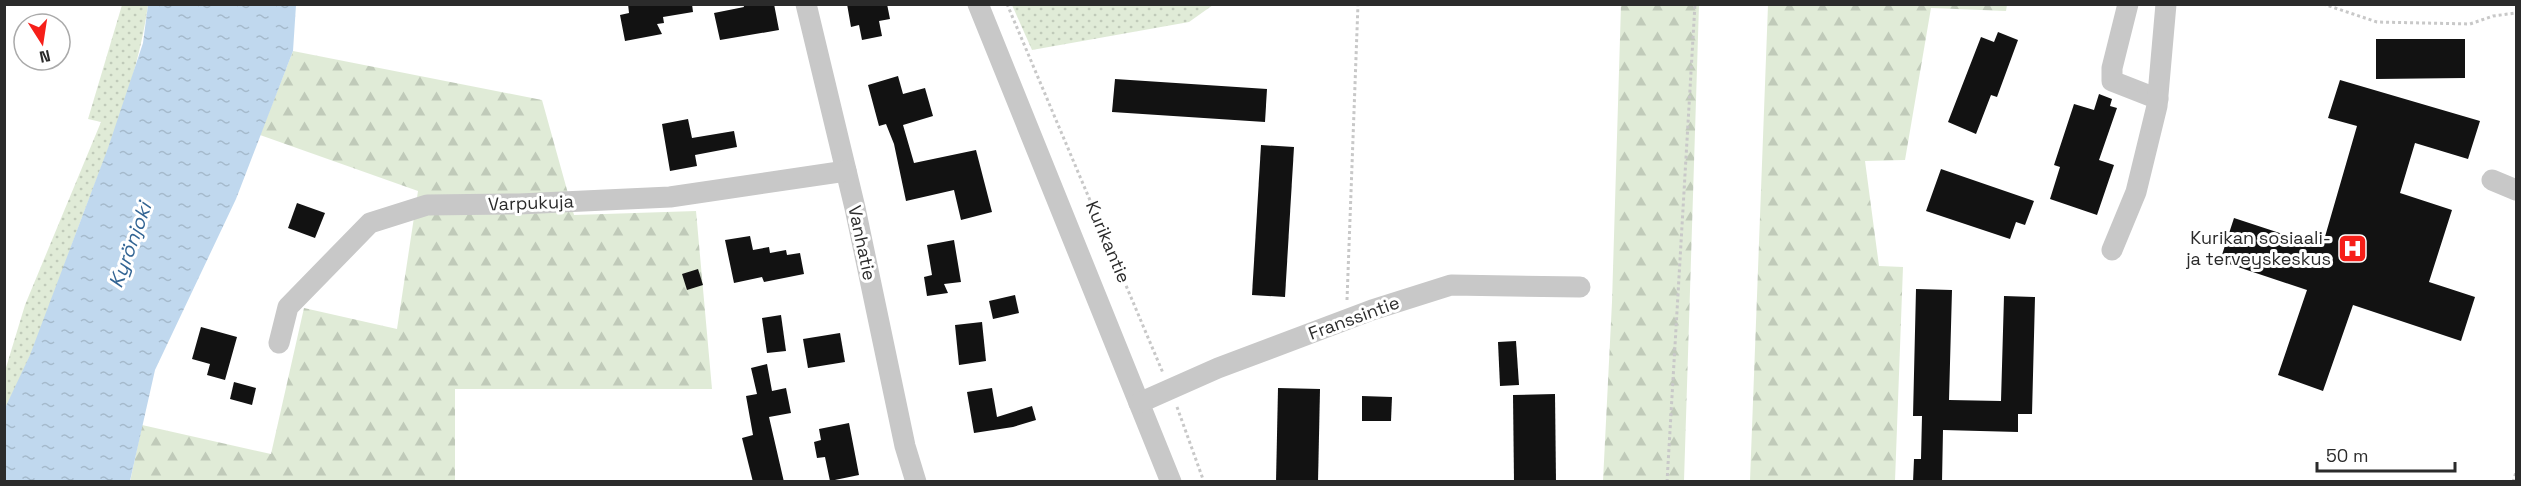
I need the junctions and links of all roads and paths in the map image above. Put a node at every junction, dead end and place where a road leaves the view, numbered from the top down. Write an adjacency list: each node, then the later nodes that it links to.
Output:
1 (806, 4): 11 (street, Vanhatie)
2 (978, 4): 19 (street, Kurikantie)
3 (1007, 4): 18 (path, Kurikantie)
4 (1358, 4): 16 (path)
5 (1695, 4): 24 (path)
6 (2128, 4): 10 (street)
7 (2166, 4): 10 (street)
8 (2323, 4): 9 (path)
9 (2517, 13)
10 (2158, 99): 14 (street)
11 (846, 171): 17 (street, Varpukuja); 21 (street, Vanhatie)
12 (2492, 180): 13 (street)
13 (2517, 190)
14 (2112, 250)
15 (1580, 286): 16 (street, Franssintie)
16 (1346, 320): 18 (street, Franssintie)
17 (279, 343)
18 (1170, 390): 19 (street, Franssintie); 23 (path, Kurikantie)
19 (1139, 403): 22 (street, Kurikantie)
20 (2517, 472): 25 (path)
21 (916, 482)
22 (1172, 482)
23 (1204, 482)
24 (1667, 482)
25 (2513, 482)

